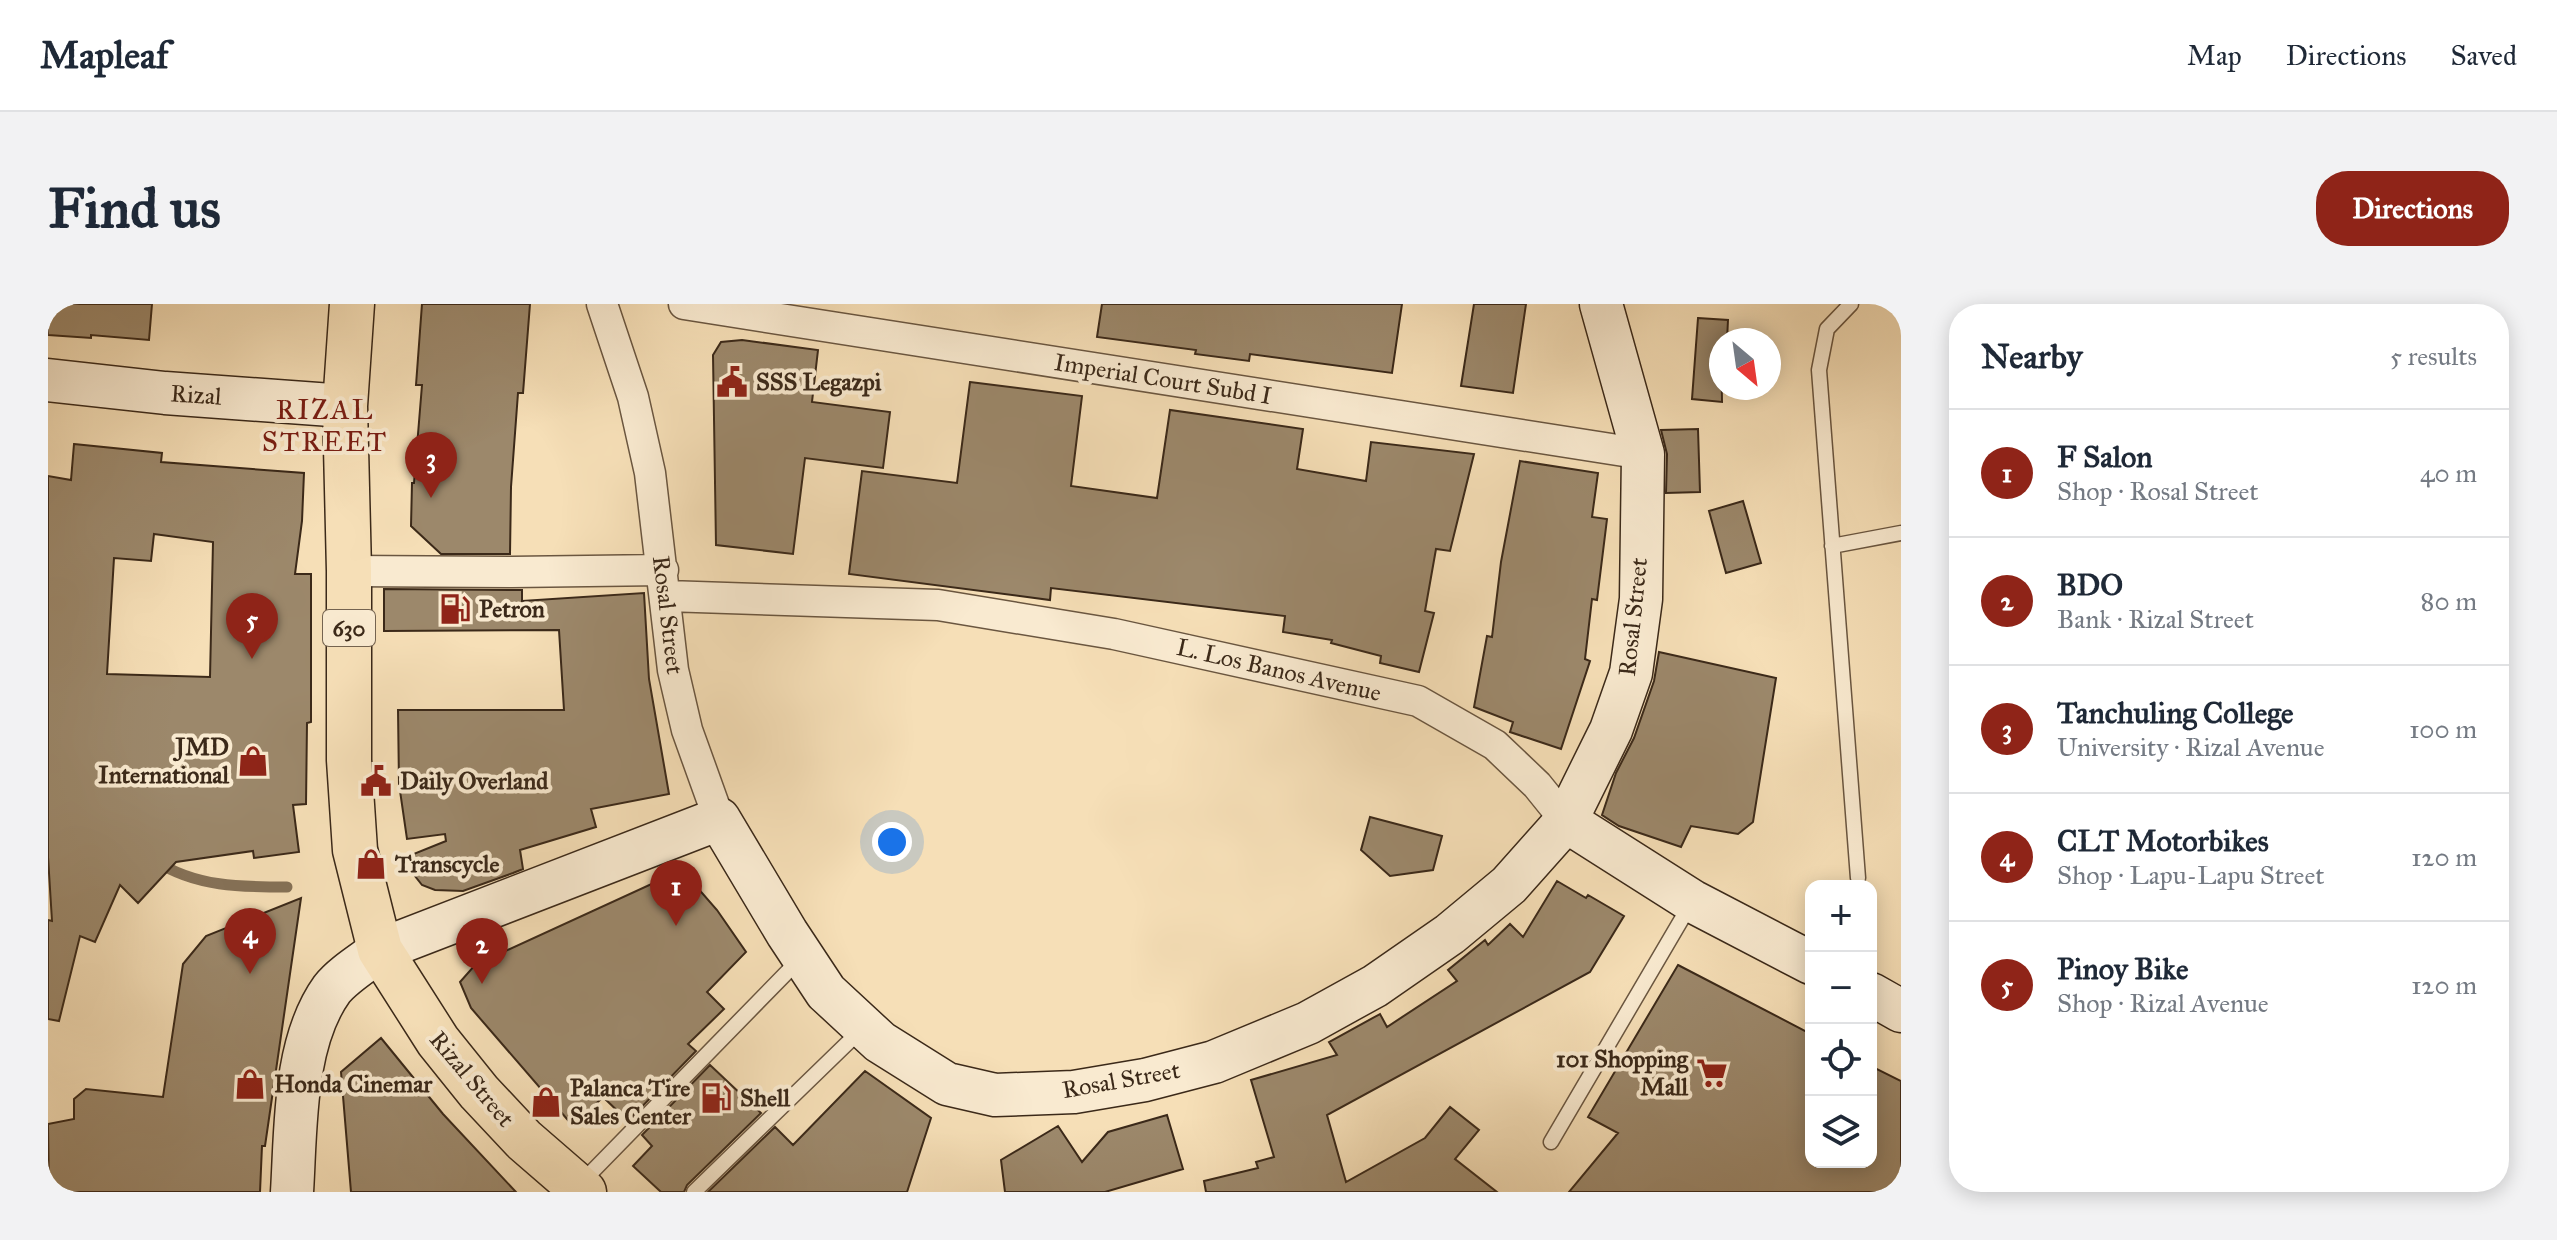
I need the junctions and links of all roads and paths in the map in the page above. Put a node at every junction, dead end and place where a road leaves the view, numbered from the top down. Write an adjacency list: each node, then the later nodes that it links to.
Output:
1 (352, 304): 7 (main road, 630)
2 (602, 304): 12 (street, Rosal Street)
3 (684, 304): 8 (street, Imperial Court Subd I)
4 (1601, 304): 8 (street, Rosal Street)
5 (1851, 304): 10 (lane)
6 (48, 380): 7 (street, Rizal)
7 (345, 406): 11 (main road, 630)
8 (1643, 454): 14 (street, Rosal Street)
9 (1901, 533): 10 (lane)
10 (1832, 546): 15 (lane)
11 (349, 571): 12 (street, L. Los Banos Avenue); 17 (main road, 630)
12 (665, 583): 13 (street, Rosal Street); 14 (street, L. Los Banos Avenue)
13 (719, 819): 17 (street); 18 (street, Rosal Street)
14 (1566, 821): 16 (street, L. Los Banos Avenue); 20 (street, Rosal Street)
15 (1858, 878)
16 (1692, 901): 19 (street, L. Los Banos Avenue); 21 (lane)
17 (380, 950): 22 (main road, Rizal Street); 23 (street)
18 (803, 957): 20 (street, Rosal Street); 22 (lane)
19 (1805, 960)
20 (864, 1028): 24 (lane)
21 (1551, 1142)
22 (581, 1189)
23 (292, 1192)
24 (694, 1192)

